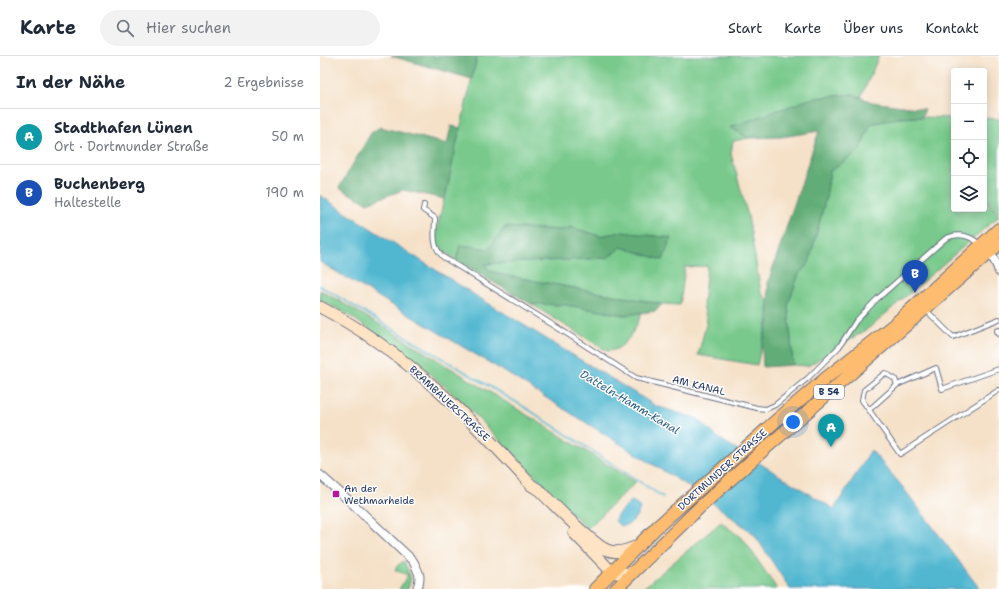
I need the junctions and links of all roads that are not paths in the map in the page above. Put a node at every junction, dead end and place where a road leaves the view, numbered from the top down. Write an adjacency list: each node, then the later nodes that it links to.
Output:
1 (424, 205): 4 (lane, AM KANAL)
2 (999, 229): 4 (main road, DORTMUNDER STRASSE / B 54)
3 (999, 244): 4 (main road, DORTMUNDER STRASSE / B 54)
4 (982, 246): 5 (street); 7 (main road, DORTMUNDER STRASSE / B 54); 17 (main road, DORTMUNDER STRASSE / B 54)
5 (999, 272)
6 (320, 307): 16 (main road, BRAMBAUERSTRASSE)
7 (925, 309): 8 (lane); 20 (main road, DORTMUNDER STRASSE / B 54)
8 (999, 319)
9 (999, 330): 10 (lane)
10 (999, 334)
11 (999, 369): 12 (lane)
12 (896, 385): 14 (lane); 14 (lane)
13 (999, 390): 14 (lane)
14 (869, 410)
15 (320, 476): 22 (street)
16 (531, 485): 18 (main road, BRAMBAUERSTRASSE); 19 (main road, BRAMBAUERSTRASSE)
17 (639, 545): 18 (main road); 19 (main road, DORTMUNDER STRASSE / B 54)
18 (606, 550): 19 (main road)
19 (615, 571): 20 (main road); 21 (main road); 23 (main road, DORTMUNDER STRASSE / B 54)
20 (633, 572): 21 (main road, DORTMUNDER STRASSE / B 54)
21 (617, 588)
22 (417, 589)
23 (595, 589)

